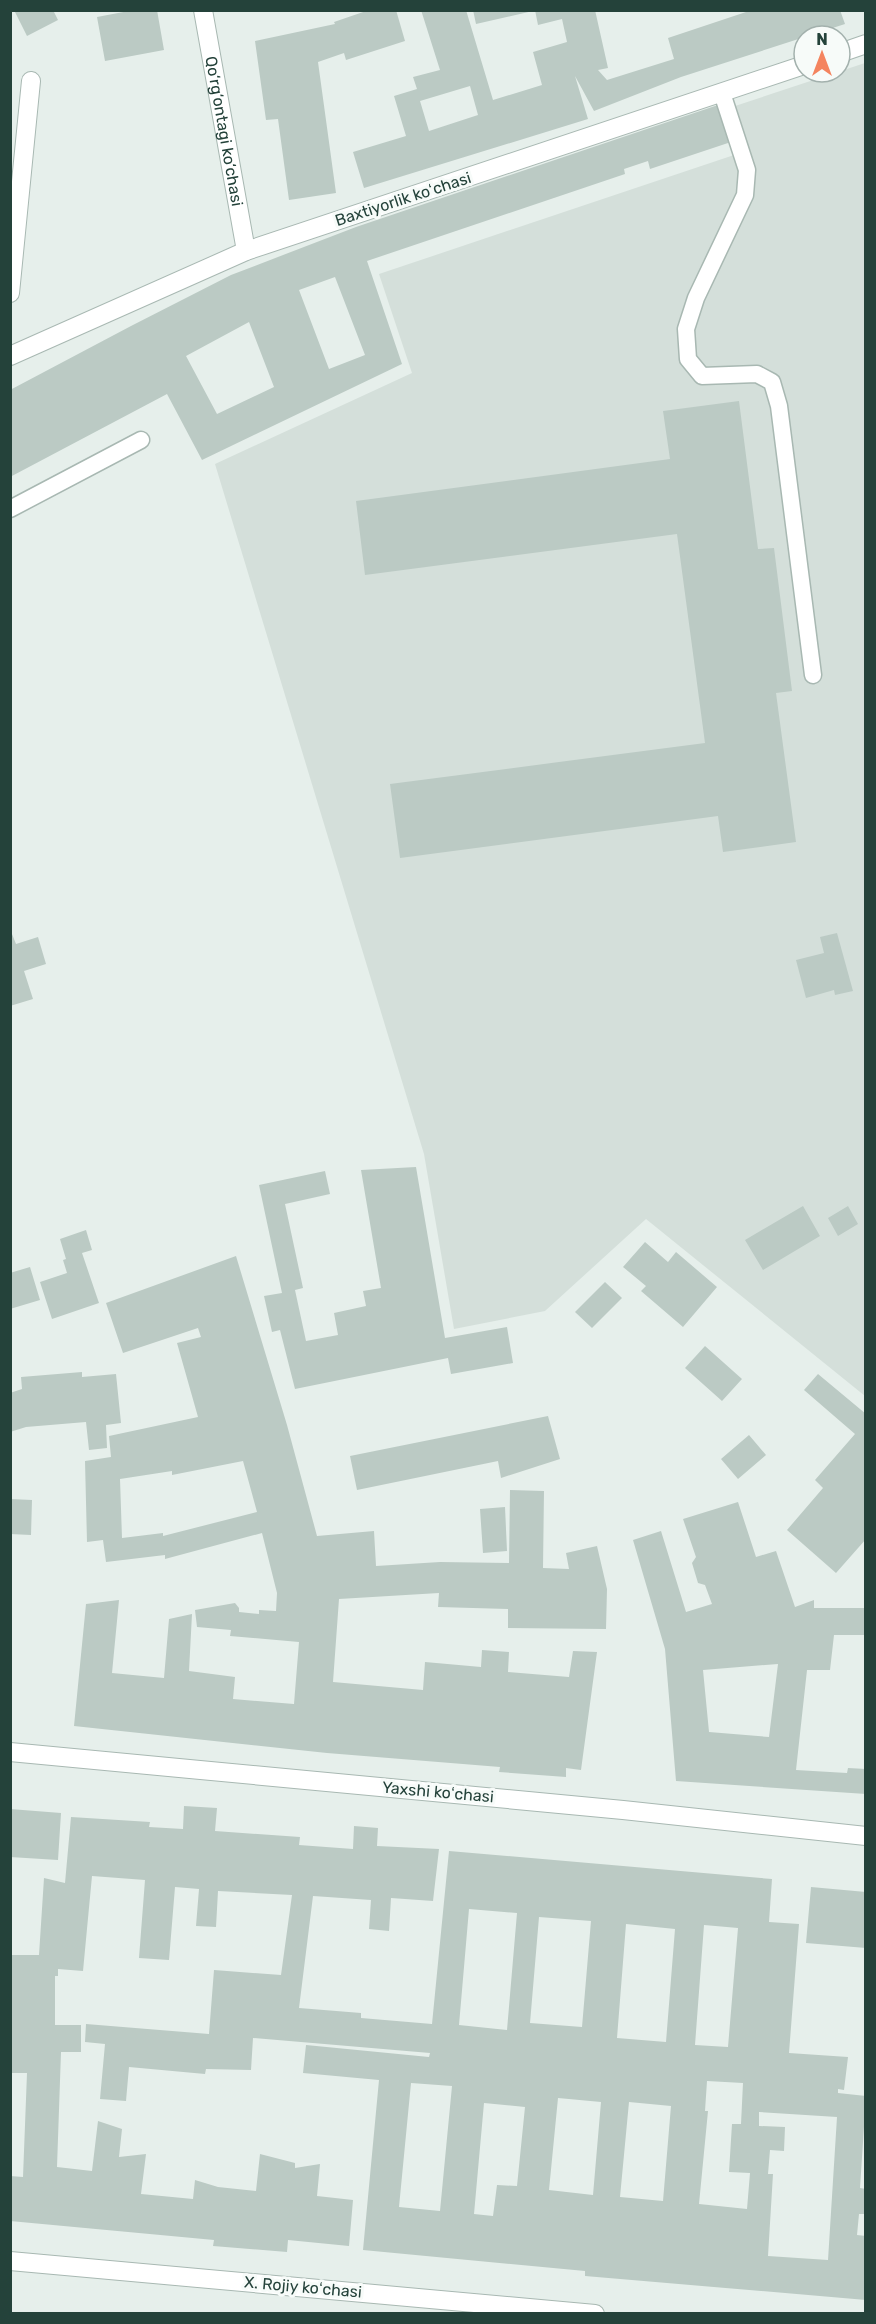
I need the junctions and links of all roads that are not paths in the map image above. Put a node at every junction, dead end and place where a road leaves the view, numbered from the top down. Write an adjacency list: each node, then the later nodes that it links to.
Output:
1 (203, 10): 5 (street, Qo‘rg‘ontagi ko‘chasi)
2 (792, 69): 4 (street, Baxtiyorlik koʻchasi)
3 (32, 81): 6 (street)
4 (722, 93): 5 (street, Baxtiyorlik koʻchasi); 10 (lane)
5 (246, 251): 7 (street, Baxtiyorlik koʻchasi)
6 (10, 293)
7 (10, 356)
8 (141, 440): 9 (lane)
9 (10, 509)
10 (813, 675)
11 (10, 1752): 12 (street, Yaxshi koʻchasi)
12 (866, 1836)
13 (10, 2261): 14 (street, X. Rojiy koʻchasi)
14 (595, 2313)

